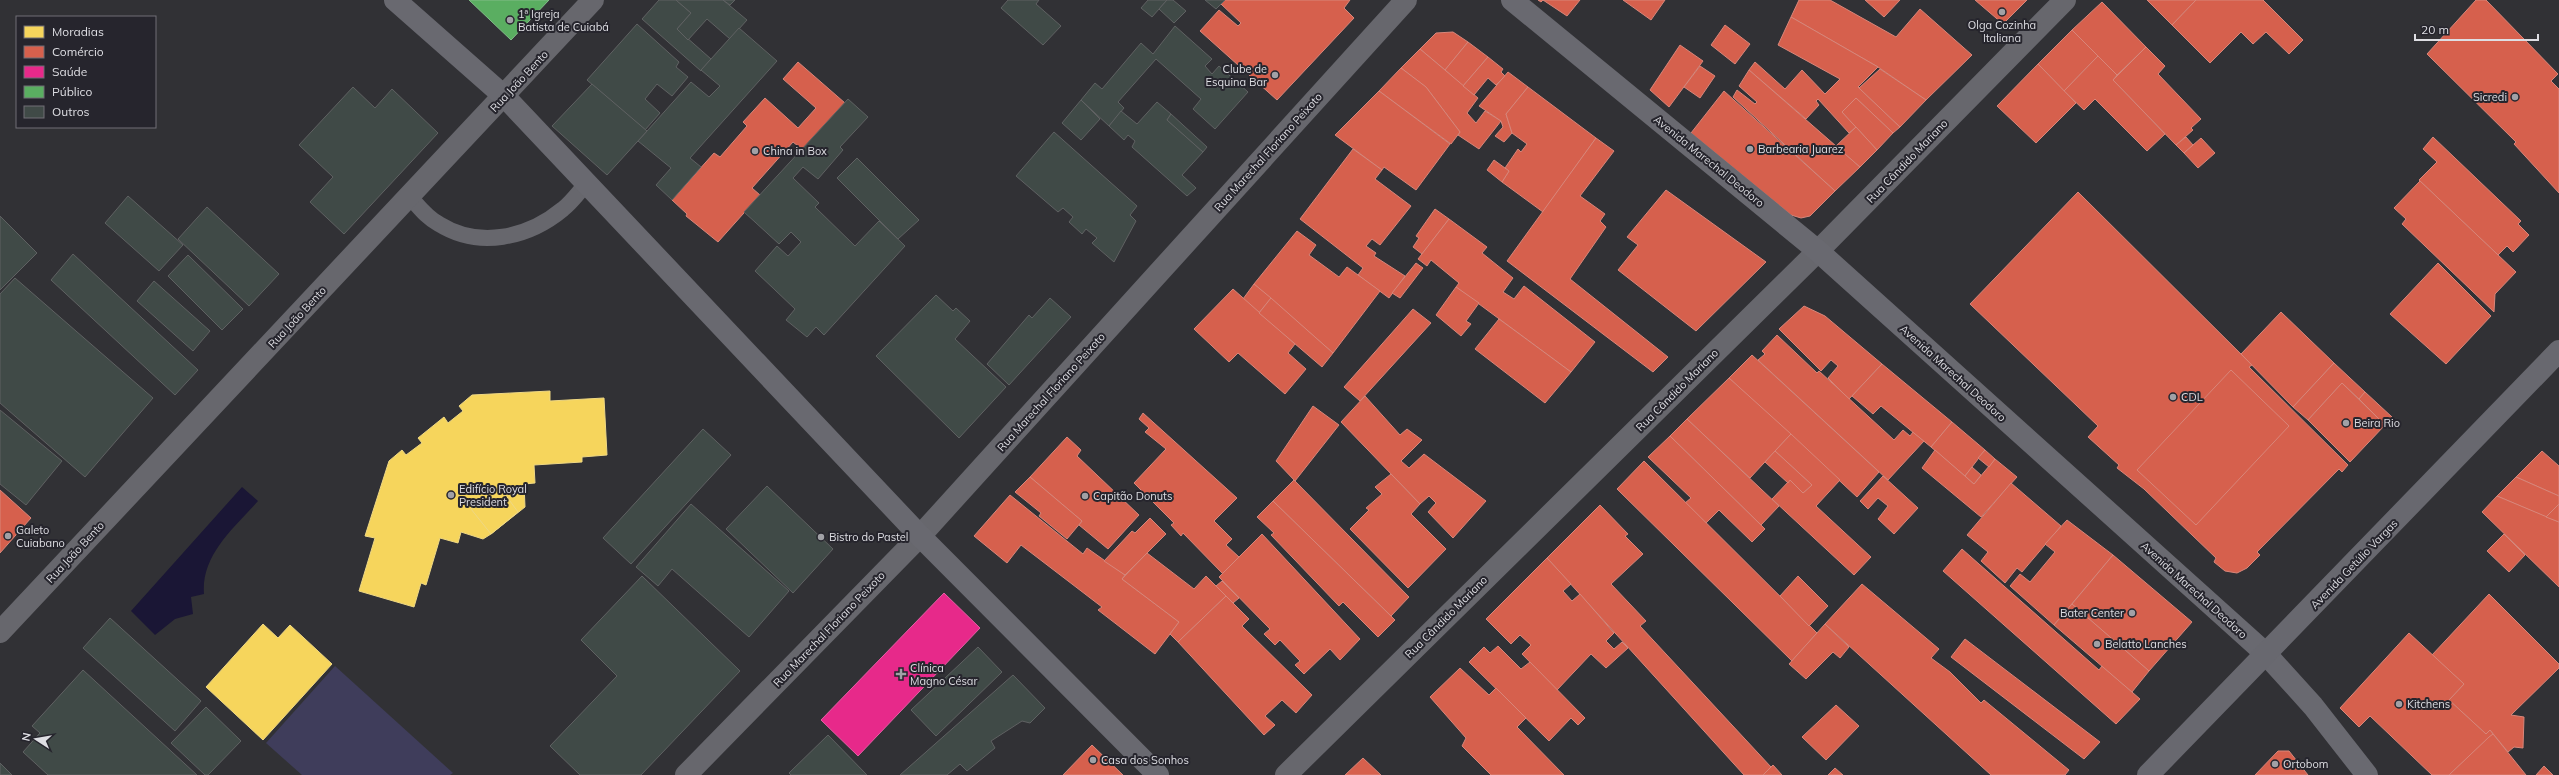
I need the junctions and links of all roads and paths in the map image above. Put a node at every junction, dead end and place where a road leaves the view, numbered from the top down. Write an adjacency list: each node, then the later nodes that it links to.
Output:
1 (395, 0): 6 (main road)
2 (594, 0): 6 (street, Rua João Bento)
3 (1406, 0): 11 (street, Rua Marechal Floriano Peixoto)
4 (1512, 0): 9 (main road, Avenida Marechal Deodoro)
5 (2065, 0): 9 (street, Rua Cândido Mariano)
6 (505, 97): 7 (main road); 8 (street, Rua João Bento)
7 (586, 184): 8 (lane); 11 (main road)
8 (410, 197): 12 (street, Rua João Bento)
9 (1818, 251): 13 (main road, Avenida Marechal Deodoro); 16 (street, Rua Cândido Mariano)
10 (2559, 351): 13 (main road, Avenida Getúlio Vargas)
11 (920, 536): 14 (street, Rua Marechal Floriano Peixoto); 15 (main road)
12 (0, 632)
13 (2265, 654): 17 (main road, Avenida Getúlio Vargas); 18 (main road, Avenida Marechal Deodoro)
14 (686, 775)
15 (1158, 775)
16 (1286, 775)
17 (2148, 775)
18 (2367, 775)

